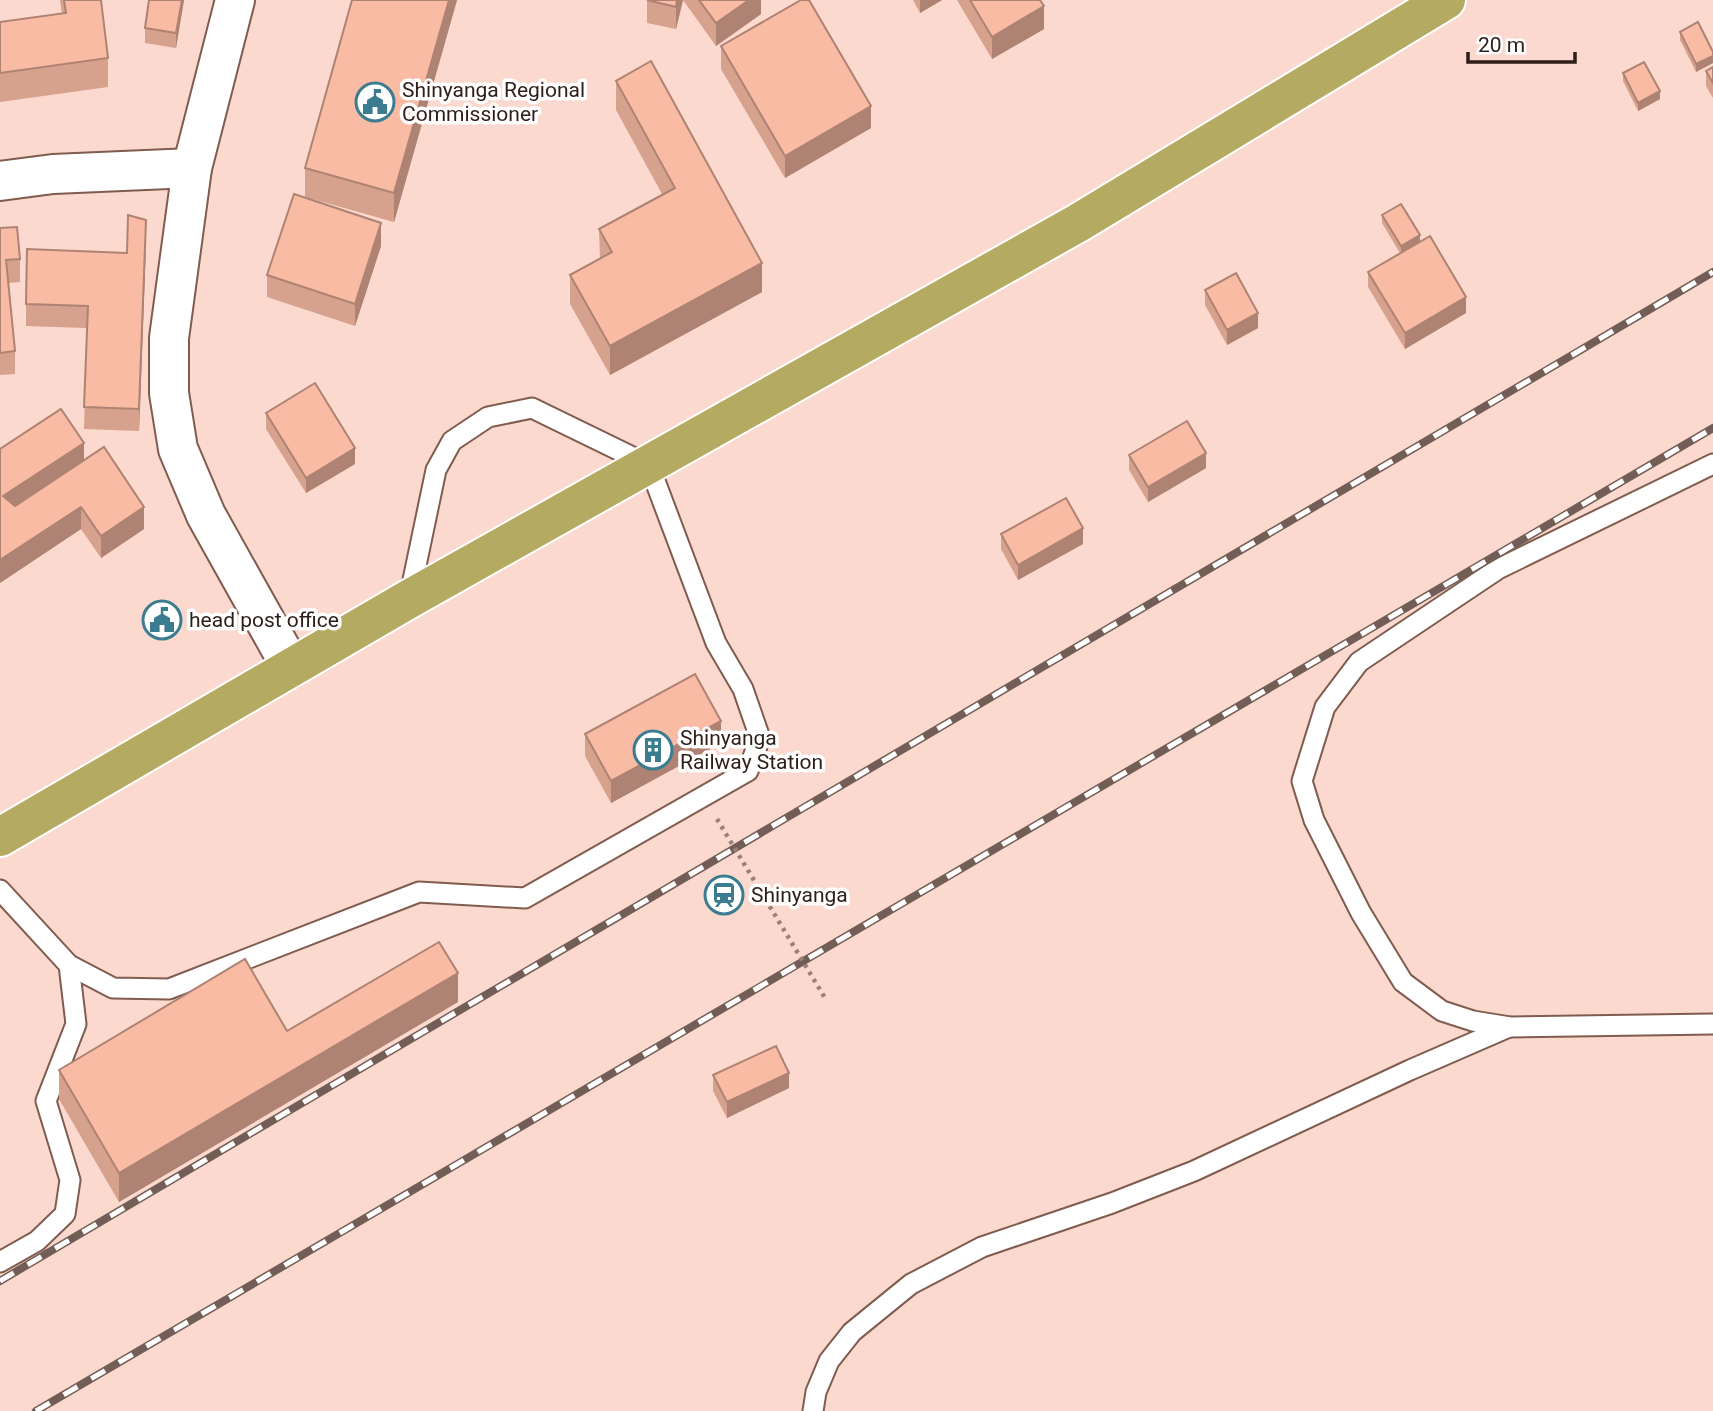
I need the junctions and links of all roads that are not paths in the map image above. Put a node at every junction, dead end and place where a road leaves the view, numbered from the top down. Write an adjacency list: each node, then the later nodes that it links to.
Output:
1 (235, 0): 3 (street)
2 (1446, 0): 6 (highway)
3 (192, 168): 4 (street); 8 (street)
4 (0, 181)
5 (1713, 464): 13 (lane)
6 (649, 465): 7 (highway); 7 (lane); 11 (lane)
7 (409, 599): 8 (highway)
8 (291, 667): 9 (highway)
9 (0, 837)
10 (0, 890): 11 (lane)
11 (69, 965): 14 (lane)
12 (1713, 1024): 13 (lane)
13 (1510, 1027): 15 (lane)
14 (0, 1262)
15 (813, 1411)

